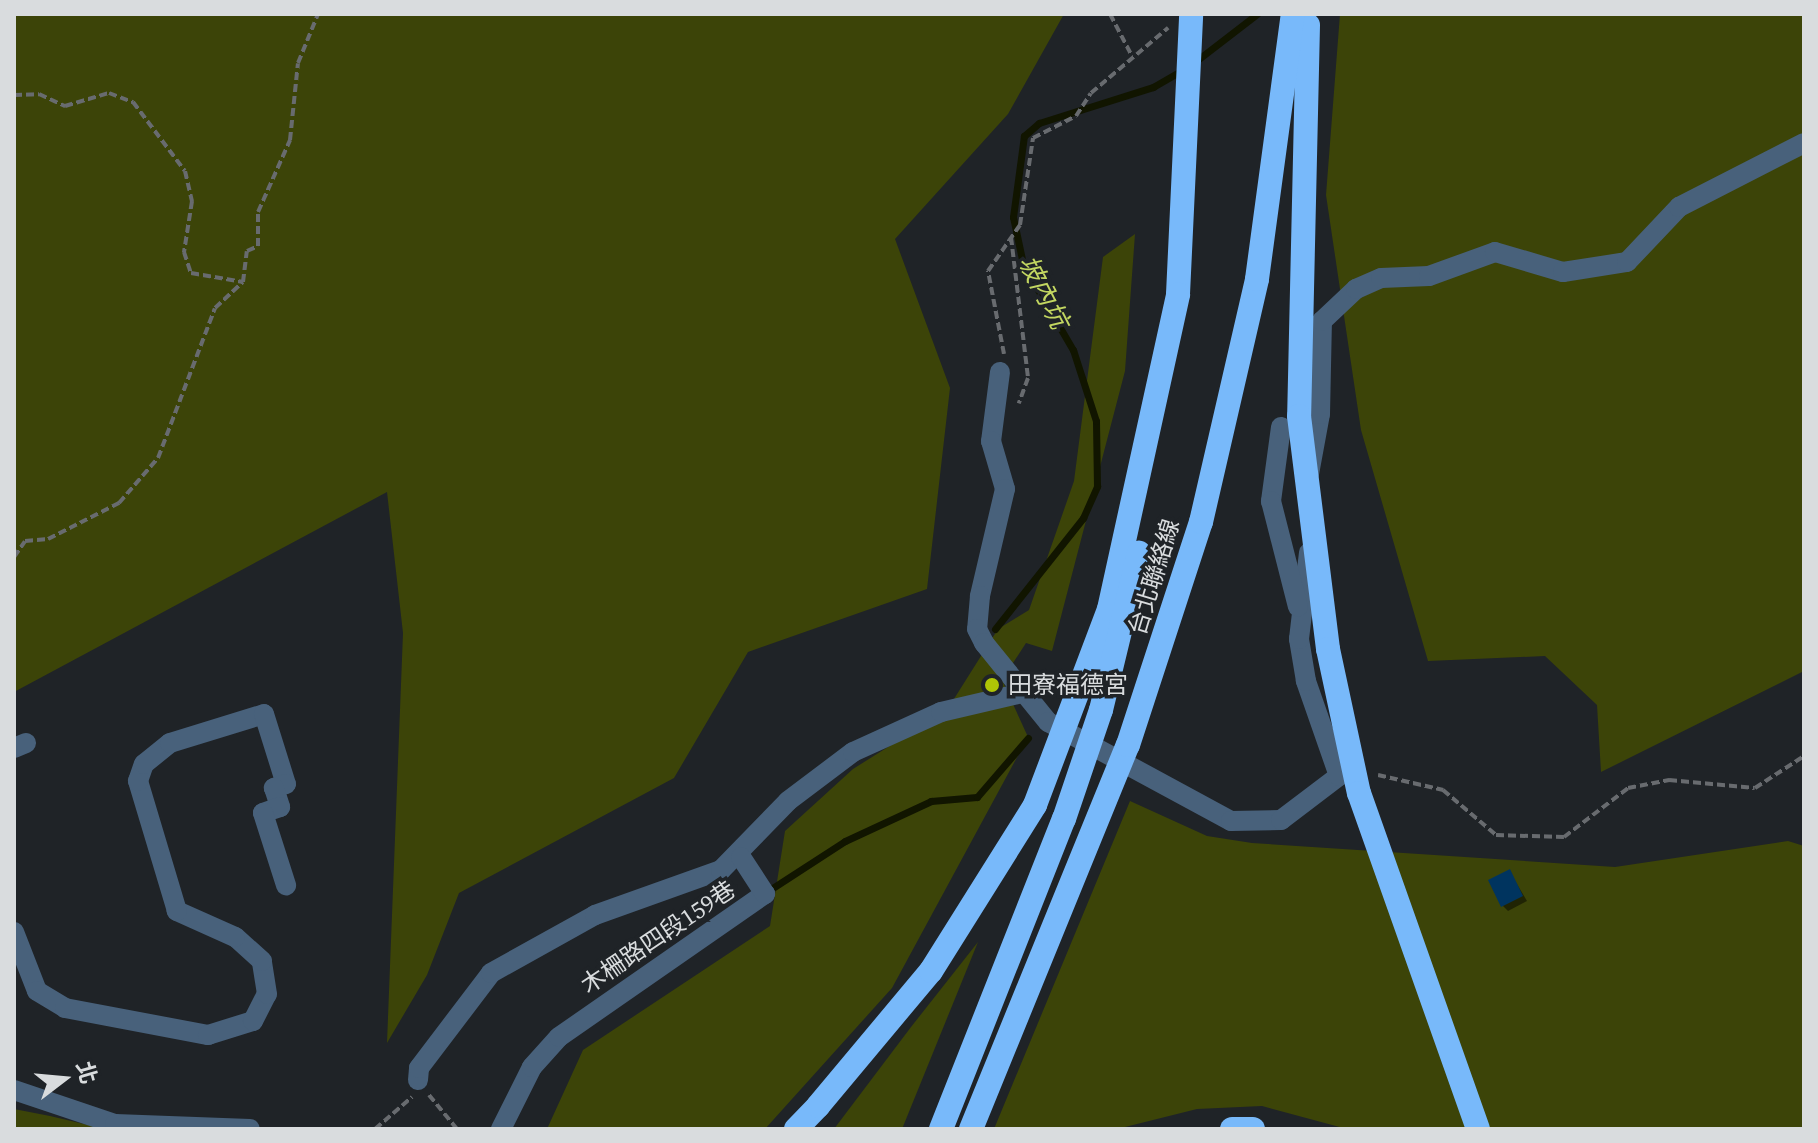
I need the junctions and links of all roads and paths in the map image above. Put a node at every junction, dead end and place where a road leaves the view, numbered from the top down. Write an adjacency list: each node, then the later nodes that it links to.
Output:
1 (318, 14): 9 (path)
2 (1110, 14): 6 (path)
3 (1293, 14): 31 (highway, 台北聯絡線, bridge)
4 (1309, 14): 34 (highway, bridge)
5 (1186, 17): 6 (path); 10 (highway, 台北聯絡線)
6 (1132, 56): 11 (path)
7 (14, 95): 9 (path)
8 (1804, 143): 16 (street)
9 (243, 282): 13 (path)
10 (1178, 294): 29 (highway, bridge); 30 (highway, 台北聯絡線, bridge)
11 (1000, 372): 17 (street)
12 (1281, 427): 16 (street)
13 (14, 557)
14 (14, 588): 15 (path)
15 (14, 596)
16 (1299, 611): 19 (street)
17 (1018, 694): 19 (street); 20 (street, 木柵路四段159巷)
18 (1804, 756): 19 (path)
19 (1339, 776)
20 (741, 857): 23 (street); 28 (street, 木柵路四段159巷)
21 (286, 885): 22 (street)
22 (14, 932)
23 (418, 1080): 26 (path); 27 (path)
24 (14, 1090): 25 (street)
25 (250, 1129)
26 (375, 1129)
27 (457, 1129)
28 (501, 1129)
29 (796, 1129)
30 (941, 1129)
31 (971, 1129)
32 (1232, 1129): 33 (highway)
33 (1253, 1129)
34 (1478, 1129)

